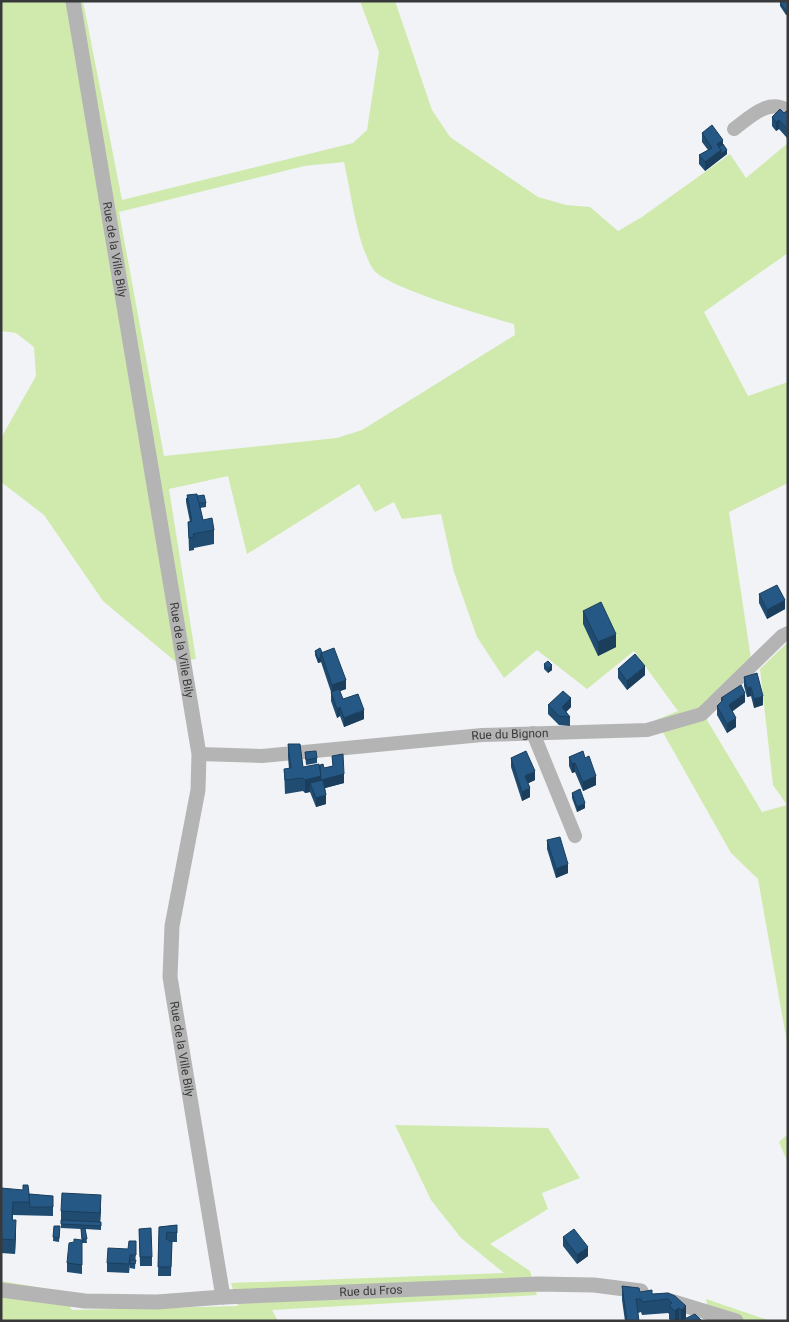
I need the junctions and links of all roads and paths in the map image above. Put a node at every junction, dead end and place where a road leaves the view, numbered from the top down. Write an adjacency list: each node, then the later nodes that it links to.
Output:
1 (73, 1): 6 (street, Rue de la Ville Bily)
2 (788, 111): 3 (street)
3 (734, 129)
4 (788, 633): 5 (street, Rue du Bignon)
5 (533, 733): 6 (street, Rue du Bignon); 7 (street)
6 (199, 754): 9 (street, Rue de la Ville Bily)
7 (575, 836)
8 (1, 1290): 9 (street, Rue du Fros)
9 (223, 1297): 10 (street, Rue du Fros)
10 (736, 1321)

